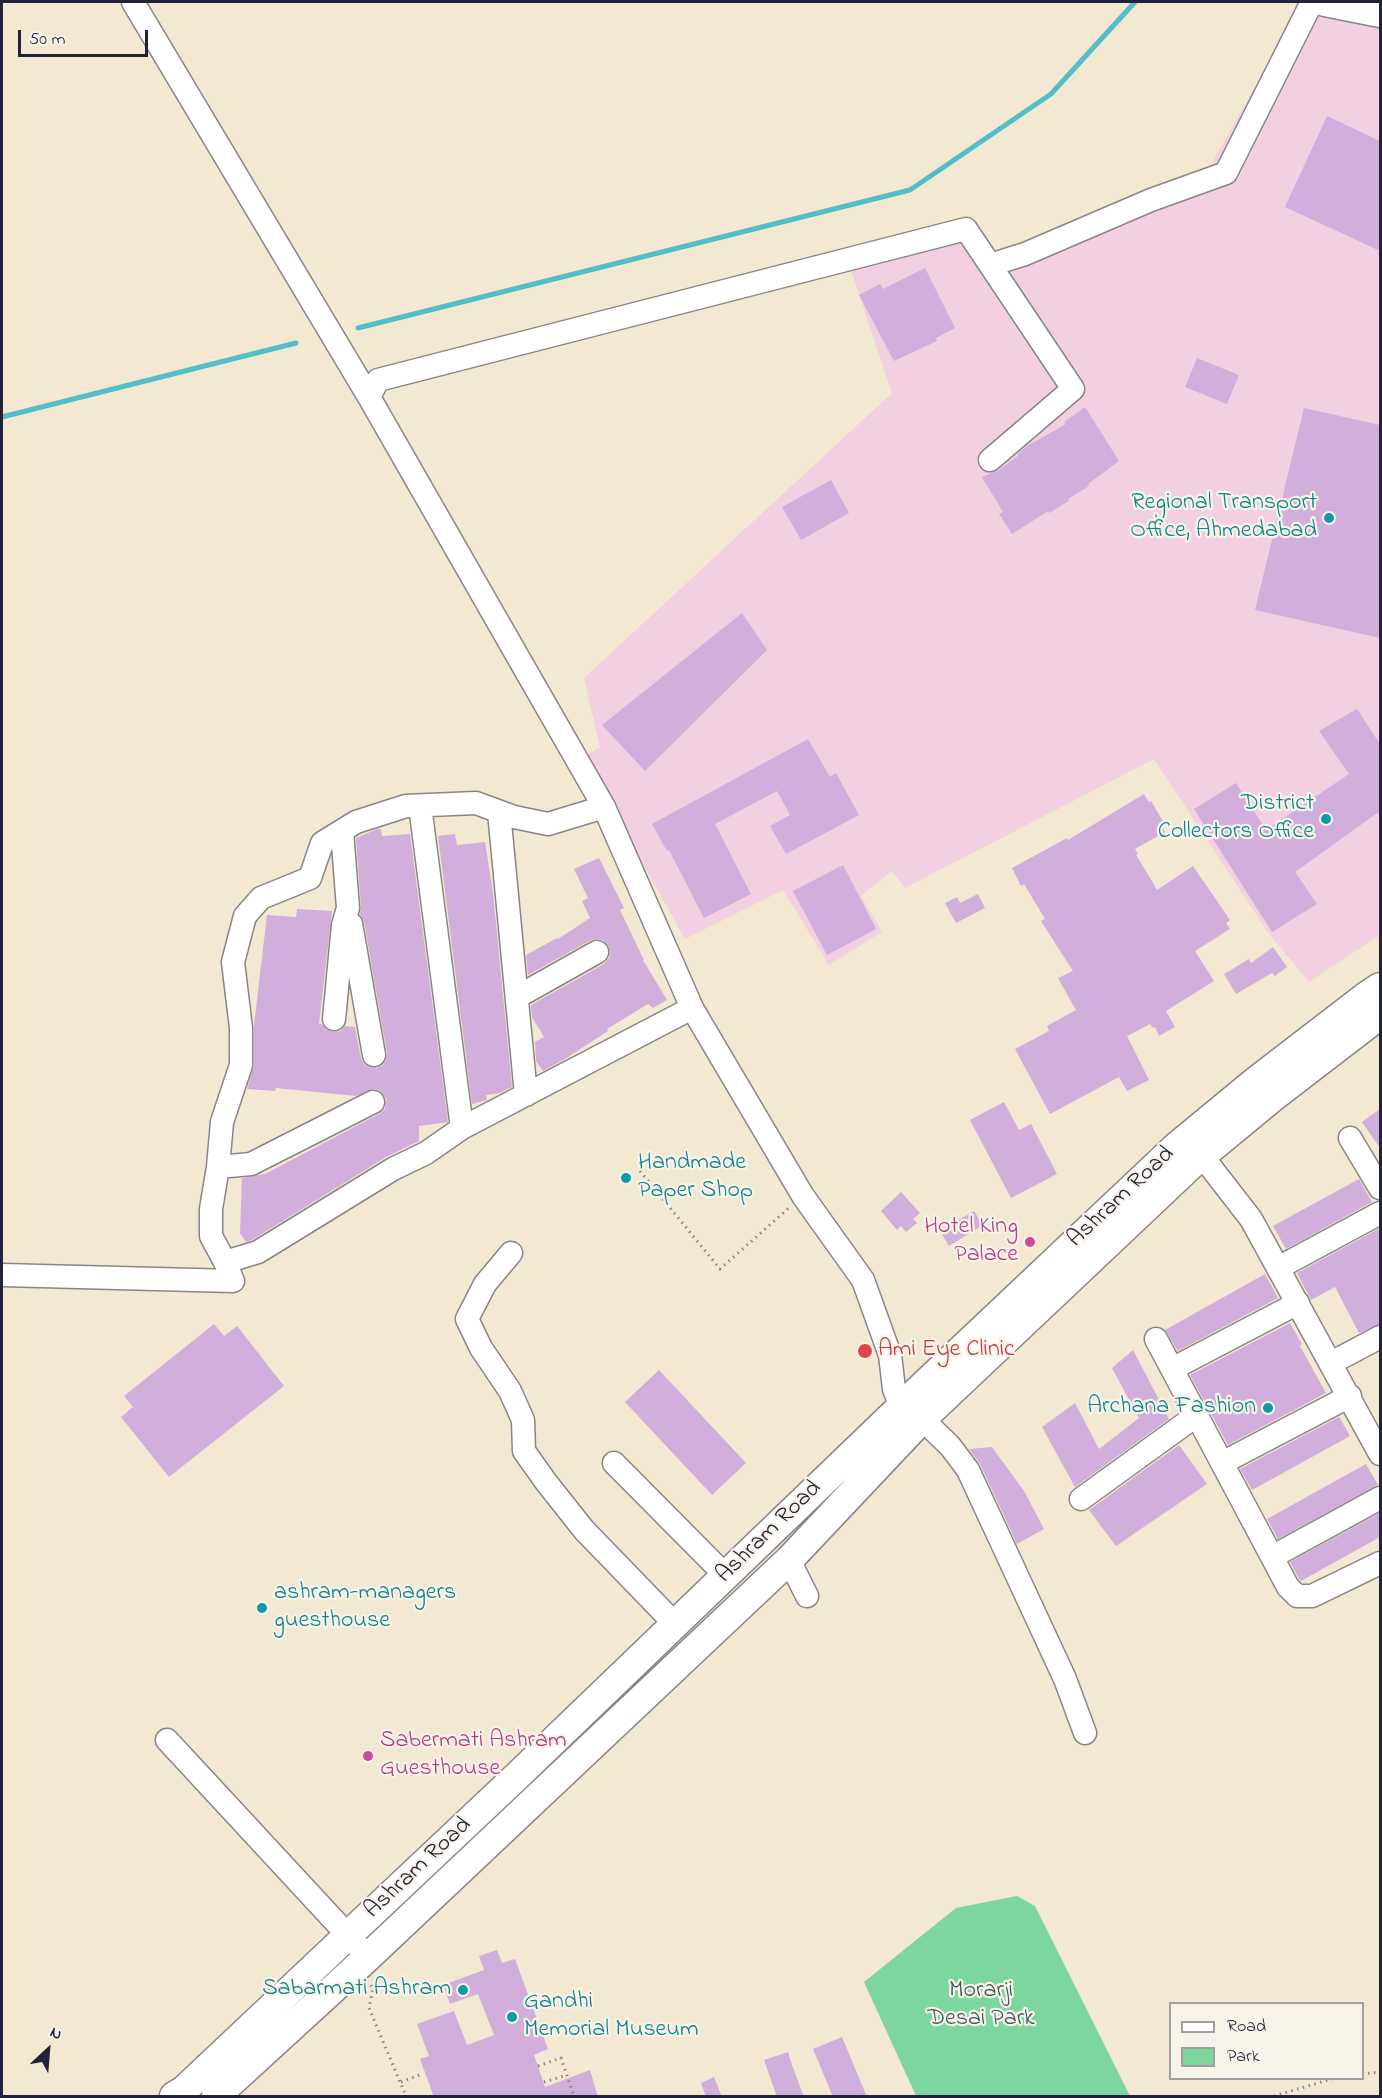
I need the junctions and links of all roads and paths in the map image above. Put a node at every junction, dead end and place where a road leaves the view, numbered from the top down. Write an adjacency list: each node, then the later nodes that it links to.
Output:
1 (133, 2): 6 (street)
2 (1312, 2): 5 (street)
3 (1325, 2): 4 (main road)
4 (1380, 13)
5 (990, 265): 6 (street); 7 (street)
6 (369, 397): 9 (street)
7 (990, 460)
8 (420, 806): 10 (street); 11 (street); 22 (street)
9 (604, 807): 10 (street); 16 (street)
10 (499, 812): 15 (street)
11 (342, 831): 12 (street); 25 (street)
12 (348, 908): 18 (street); 19 (street)
13 (597, 952): 15 (street)
14 (1380, 987): 24 (main road, Ashram Road)
15 (517, 997): 20 (street)
16 (692, 1008): 20 (street); 28 (street)
17 (1380, 1015): 24 (main road, Ashram Road)
18 (334, 1019)
19 (374, 1055)
20 (526, 1095): 22 (street)
21 (373, 1102): 25 (street)
22 (462, 1128): 31 (street)
23 (1350, 1138): 27 (street)
24 (1195, 1146): 32 (street); 40 (main road, Ashram Road)
25 (218, 1167): 31 (street)
26 (639, 1171): 28 (path)
27 (1380, 1188)
28 (803, 1196): 40 (street)
29 (1380, 1213): 32 (street)
30 (511, 1253): 52 (street)
31 (225, 1262): 33 (street)
32 (1278, 1268): 34 (street)
33 (2, 1275)
34 (1298, 1303): 37 (street); 38 (street)
35 (1380, 1337): 37 (street)
36 (1156, 1339): 38 (street)
37 (1331, 1363): 39 (street)
38 (1172, 1370): 41 (street)
39 (1350, 1396): 42 (street); 44 (street)
40 (912, 1413): 48 (main road, Ashram Road); 50 (main road, Ashram Road); 53 (street)
41 (1197, 1415): 44 (street); 46 (street)
42 (1380, 1454)
43 (614, 1463): 50 (street)
44 (1222, 1463): 47 (street)
45 (1380, 1498): 47 (street)
46 (1081, 1499)
47 (1272, 1557): 49 (street)
48 (789, 1560): 51 (street); 56 (main road, Ashram Road)
49 (1380, 1563)
50 (725, 1575): 52 (main road, Ashram Road)
51 (807, 1596)
52 (675, 1624): 55 (main road, Ashram Road)
53 (1085, 1733)
54 (167, 1740): 55 (street)
55 (348, 1935): 56 (street); 65 (main road, Ashram Road)
56 (363, 1962): 63 (path); 66 (main road, Ashram Road)
57 (538, 2066): 61 (path)
58 (1380, 2072): 60 (path)
59 (422, 2074): 63 (path)
60 (1364, 2074)
61 (567, 2075): 64 (path); 68 (path)
62 (1332, 2080): 69 (path)
63 (401, 2082): 67 (path)
64 (544, 2082)
65 (174, 2097)
66 (216, 2097)
67 (406, 2097)
68 (574, 2097)
69 (1274, 2097)

